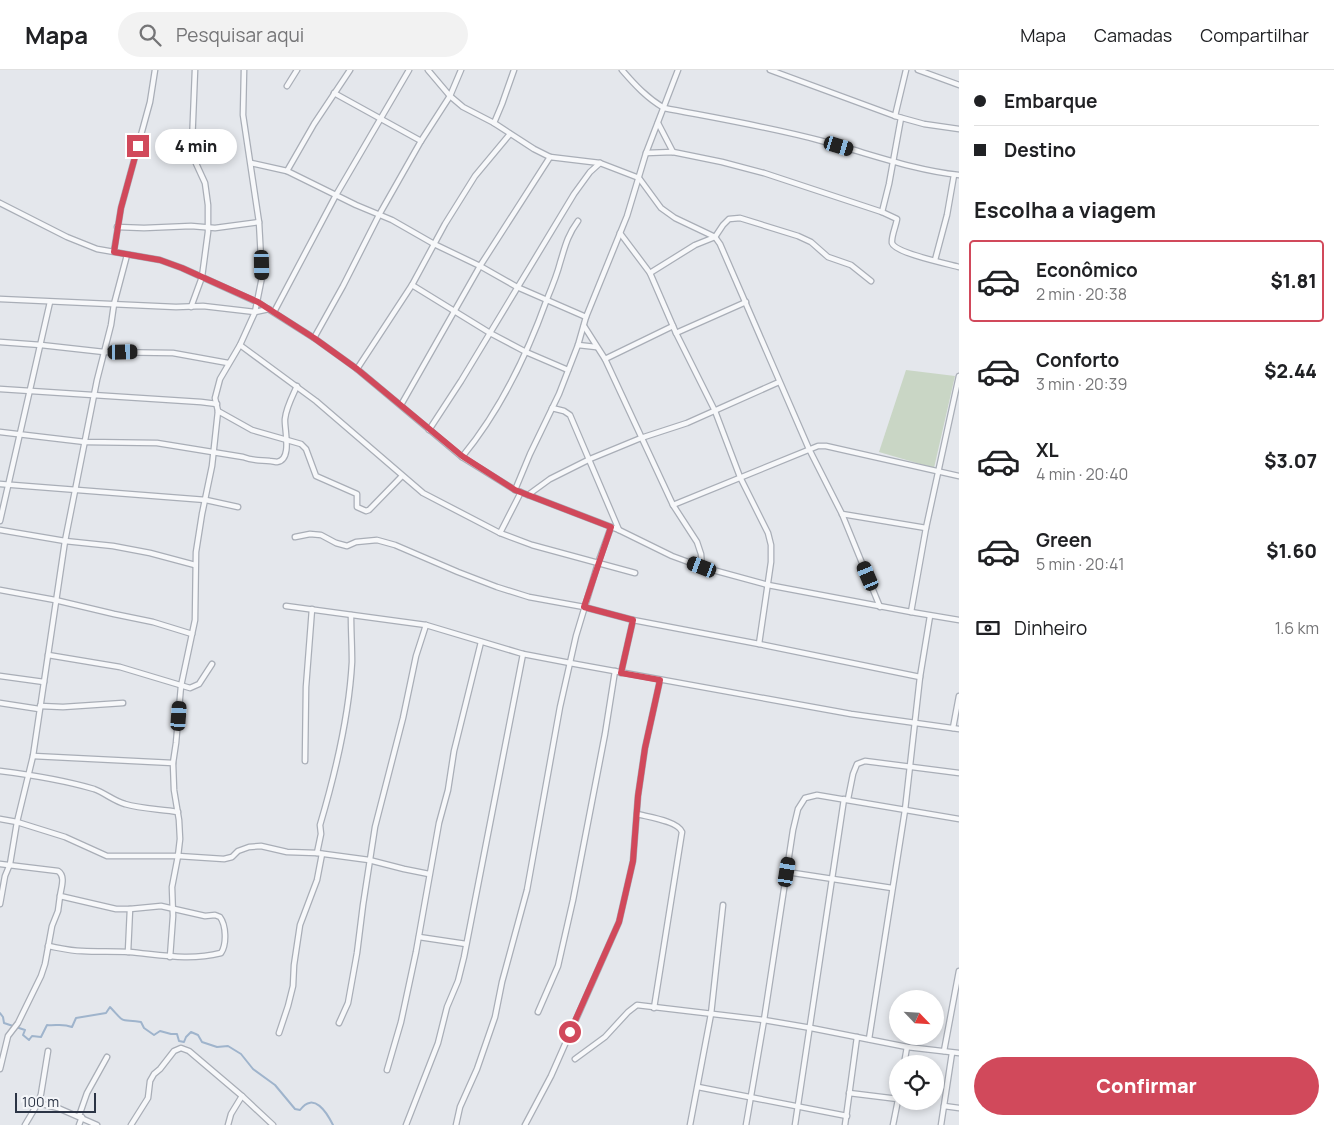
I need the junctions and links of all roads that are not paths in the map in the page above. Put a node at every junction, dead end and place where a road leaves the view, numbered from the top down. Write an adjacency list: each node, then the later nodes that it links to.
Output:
1 (155, 70): 43 (street)
2 (195, 70): 44 (street)
3 (244, 70): 32 (street)
4 (298, 70): 16 (street)
5 (350, 70): 17 (street)
6 (409, 70): 22 (street)
7 (428, 70): 18 (street)
8 (461, 70): 18 (street)
9 (514, 70): 23 (street)
10 (622, 70): 19 (street)
11 (678, 70): 19 (street)
12 (770, 70): 20 (street)
13 (906, 70): 20 (street)
14 (918, 70): 15 (street)
15 (959, 85)
16 (287, 86)
17 (334, 93): 22 (street); 34 (street)
18 (450, 96): 23 (street); 27 (street)
19 (664, 108): 24 (street); 31 (street)
20 (895, 116): 21 (street)
21 (900, 118): 25 (street); 31 (street)
22 (381, 119): 27 (street); 37 (street)
23 (494, 123): 26 (street)
24 (658, 123): 28 (street); 29 (street)
25 (959, 130)
26 (510, 134): 30 (street); 47 (street)
27 (421, 141): 40 (street)
28 (646, 152): 29 (street); 36 (street)
29 (673, 152): 39 (street)
30 (550, 157): 33 (street); 51 (street)
31 (893, 162): 35 (street); 39 (street)
32 (251, 163): 34 (street); 42 (street)
33 (600, 163): 36 (street); 57 (street)
34 (287, 171): 37 (street)
35 (956, 175): 50 (street)
36 (639, 178): 45 (street); 46 (street)
37 (336, 195): 40 (street); 68 (street)
38 (0, 203): 48 (street)
39 (882, 212): 50 (street)
40 (379, 215): 47 (street); 74 (street)
41 (578, 221): 59 (street)
42 (259, 222): 44 (street); 61 (street)
43 (117, 227): 44 (street); 48 (street)
44 (208, 228): 54 (street)
45 (620, 233): 53 (street); 69 (street)
46 (714, 237): 53 (street); 55 (street); 62 (street)
47 (434, 244): 51 (street); 56 (street)
48 (114, 252): 49 (street)
49 (127, 255): 54 (street); 63 (street)
50 (935, 260): 52 (street)
51 (480, 266): 57 (street); 66 (street)
52 (959, 267)
53 (650, 273): 71 (street)
54 (202, 277): 61 (street); 64 (street)
55 (871, 281)
56 (412, 285): 66 (street); 84 (street)
57 (517, 287): 59 (street); 72 (street)
58 (0, 299): 60 (street)
59 (547, 301): 69 (street); 81 (street)
60 (50, 302): 63 (street); 76 (street)
61 (258, 302): 65 (street); 67 (street)
62 (746, 302): 73 (street); 87 (street)
63 (114, 304): 64 (street); 80 (street)
64 (191, 307): 67 (street)
65 (269, 309): 67 (street); 68 (street)
66 (454, 310): 72 (street); 93 (street)
67 (255, 312): 77 (street)
68 (274, 312): 74 (street)
69 (586, 317): 70 (street)
70 (584, 326): 78 (street); 79 (street)
71 (673, 326): 73 (street); 82 (street)
72 (490, 333): 81 (street); 97 (street)
73 (676, 333): 96 (street)
74 (314, 338): 84 (street)
75 (0, 342): 76 (street)
76 (41, 345): 80 (street); 90 (street)
77 (240, 345): 83 (street); 88 (street)
78 (578, 345): 79 (street); 85 (street)
79 (596, 346): 82 (street)
80 (104, 352): 83 (street); 91 (street)
81 (526, 352): 85 (street); 105 (street)
82 (605, 360): 100 (street)
83 (228, 363): 92 (street)
84 (357, 369): 93 (street)
85 (568, 370): 94 (street)
86 (959, 376): 107 (street)
87 (779, 382): 96 (street); 103 (street)
88 (296, 386): 101 (street); 108 (street)
89 (0, 389): 90 (street)
90 (30, 391): 91 (street); 99 (street)
91 (95, 396): 92 (street); 102 (street)
92 (216, 404): 95 (street)
93 (401, 405): 97 (street)
94 (552, 408): 106 (street); 114 (street)
95 (218, 411): 101 (street); 104 (street)
96 (716, 411): 100 (street); 110 (street)
97 (429, 430): 105 (street)
98 (0, 432): 99 (street)
99 (20, 434): 102 (street); 112 (street)
100 (641, 438): 106 (street); 118 (street)
101 (288, 439): 104 (street); 108 (street)
102 (85, 442): 104 (street); 113 (street)
103 (809, 449): 107 (street); 110 (street); 120 (street)
104 (213, 451): 117 (street)
105 (462, 456): 114 (street)
106 (590, 459): 116 (street); 125 (street)
107 (938, 471): 109 (street); 123 (street)
108 (402, 476): 126 (street)
109 (959, 476)
110 (740, 478): 118 (street); 133 (street)
111 (0, 484): 112 (street)
112 (9, 484): 113 (street); 121 (street)
113 (77, 490): 117 (street); 128 (street)
114 (515, 490): 115 (street)
115 (521, 492): 116 (street); 126 (street)
116 (528, 495): 122 (street)
117 (206, 500): 119 (street); 130 (street)
118 (673, 505): 131 (street)
119 (238, 507)
120 (842, 514): 123 (street); 138 (street)
121 (0, 521)
122 (611, 527): 125 (street); 129 (street)
123 (926, 528): 140 (street)
124 (0, 530): 128 (street)
125 (619, 530): 131 (street)
126 (500, 533): 129 (street)
127 (295, 537): 137 (street)
128 (65, 541): 130 (street); 135 (street)
129 (598, 563): 132 (street); 137 (street)
130 (195, 565): 146 (street)
131 (702, 567): 133 (street)
132 (635, 573)
133 (768, 585): 138 (street); 148 (street)
134 (0, 590): 135 (street)
135 (55, 600): 146 (street); 150 (street)
136 (286, 606): 139 (street)
137 (584, 607): 143 (street); 151 (street)
138 (880, 607): 140 (street)
139 (312, 609): 141 (street); 168 (street)
140 (911, 612): 142 (street)
141 (351, 615): 145 (street); 181 (street)
142 (930, 616): 144 (street); 156 (street)
143 (633, 620): 148 (street); 154 (street)
144 (959, 620)
145 (426, 625): 147 (street); 183 (street)
146 (192, 634): 159 (street)
147 (481, 642): 149 (street); 187 (street)
148 (759, 644): 156 (street)
149 (523, 654): 151 (street); 196 (street)
150 (48, 655): 158 (street); 159 (street)
151 (570, 663): 153 (street); 240 (street)
152 (212, 664): 159 (street)
153 (615, 671): 154 (street); 202 (street)
154 (621, 673): 157 (street)
155 (0, 676): 158 (street)
156 (920, 677): 164 (street)
157 (660, 680): 164 (street); 177 (street)
158 (44, 682): 163 (street)
159 (181, 686): 169 (street)
160 (959, 696): 165 (street)
161 (0, 703): 163 (street)
162 (123, 703): 163 (street)
163 (40, 707): 167 (street)
164 (915, 724): 165 (street); 170 (street)
165 (953, 728): 166 (street)
166 (959, 729)
167 (32, 756): 169 (street); 173 (street)
168 (305, 761)
169 (173, 764): 176 (street)
170 (910, 766): 172 (street); 174 (street); 175 (street)
171 (0, 772): 173 (street)
172 (959, 773)
173 (28, 775): 176 (street); 180 (street)
174 (846, 799): 175 (street); 186 (street); 188 (street)
175 (905, 810): 179 (street); 189 (street)
176 (178, 812): 182 (street)
177 (637, 814): 201 (street); 241 (street)
178 (0, 819): 180 (street)
179 (959, 819)
180 (17, 822): 182 (street); 185 (street)
181 (320, 853): 182 (street); 183 (street); 207 (street)
182 (178, 856): 193 (street)
183 (369, 860): 187 (street); 205 (street)
184 (0, 864): 185 (street)
185 (10, 864): 190 (street); 191 (street)
186 (787, 872): 188 (street); 204 (street)
187 (429, 874): 195 (street)
188 (833, 879): 189 (street); 206 (street)
189 (892, 888): 209 (street)
190 (60, 896): 194 (street); 197 (street)
191 (0, 904)
192 (723, 905): 203 (street)
193 (171, 908): 194 (street); 199 (street); 199 (street)
194 (130, 909): 198 (street)
195 (419, 937): 196 (street); 219 (street)
196 (466, 944): 239 (street)
197 (48, 946): 198 (street); 218 (street)
198 (128, 952): 199 (street)
199 (170, 957)
200 (959, 971): 212 (street)
201 (654, 1008): 203 (street); 217 (street)
202 (538, 1012)
203 (711, 1014): 204 (street); 220 (street)
204 (764, 1020): 206 (street); 223 (street)
205 (340, 1023)
206 (811, 1028): 208 (street); 227 (street)
207 (279, 1033)
208 (857, 1037): 209 (street); 221 (street)
209 (869, 1039): 210 (street)
210 (907, 1047): 212 (street); 215 (street)
211 (48, 1051): 225 (street)
212 (944, 1051): 213 (street)
213 (952, 1052): 214 (street); 226 (street)
214 (959, 1053)
215 (906, 1055)
216 (107, 1057): 231 (street)
217 (575, 1059)
218 (0, 1069)
219 (387, 1070)
220 (698, 1087): 223 (street); 242 (street)
221 (849, 1093): 224 (street); 232 (street)
222 (242, 1096): 236 (street); 237 (street); 238 (street)
223 (752, 1097): 227 (street); 243 (street)
224 (889, 1098)
225 (38, 1103): 231 (street); 233 (street)
226 (944, 1106): 228 (street)
227 (799, 1108): 232 (street); 244 (street)
228 (959, 1108)
229 (896, 1110): 246 (street)
230 (943, 1110): 247 (street)
231 (81, 1116): 234 (street); 235 (street)
232 (846, 1116): 245 (street)
233 (25, 1125)
234 (80, 1125)
235 (97, 1125)
236 (131, 1125)
237 (228, 1125)
238 (273, 1125)
239 (406, 1125)
240 (456, 1125)
241 (525, 1125)
242 (690, 1125)
243 (746, 1125)
244 (795, 1125)
245 (845, 1125)
246 (893, 1125)
247 (941, 1125)

